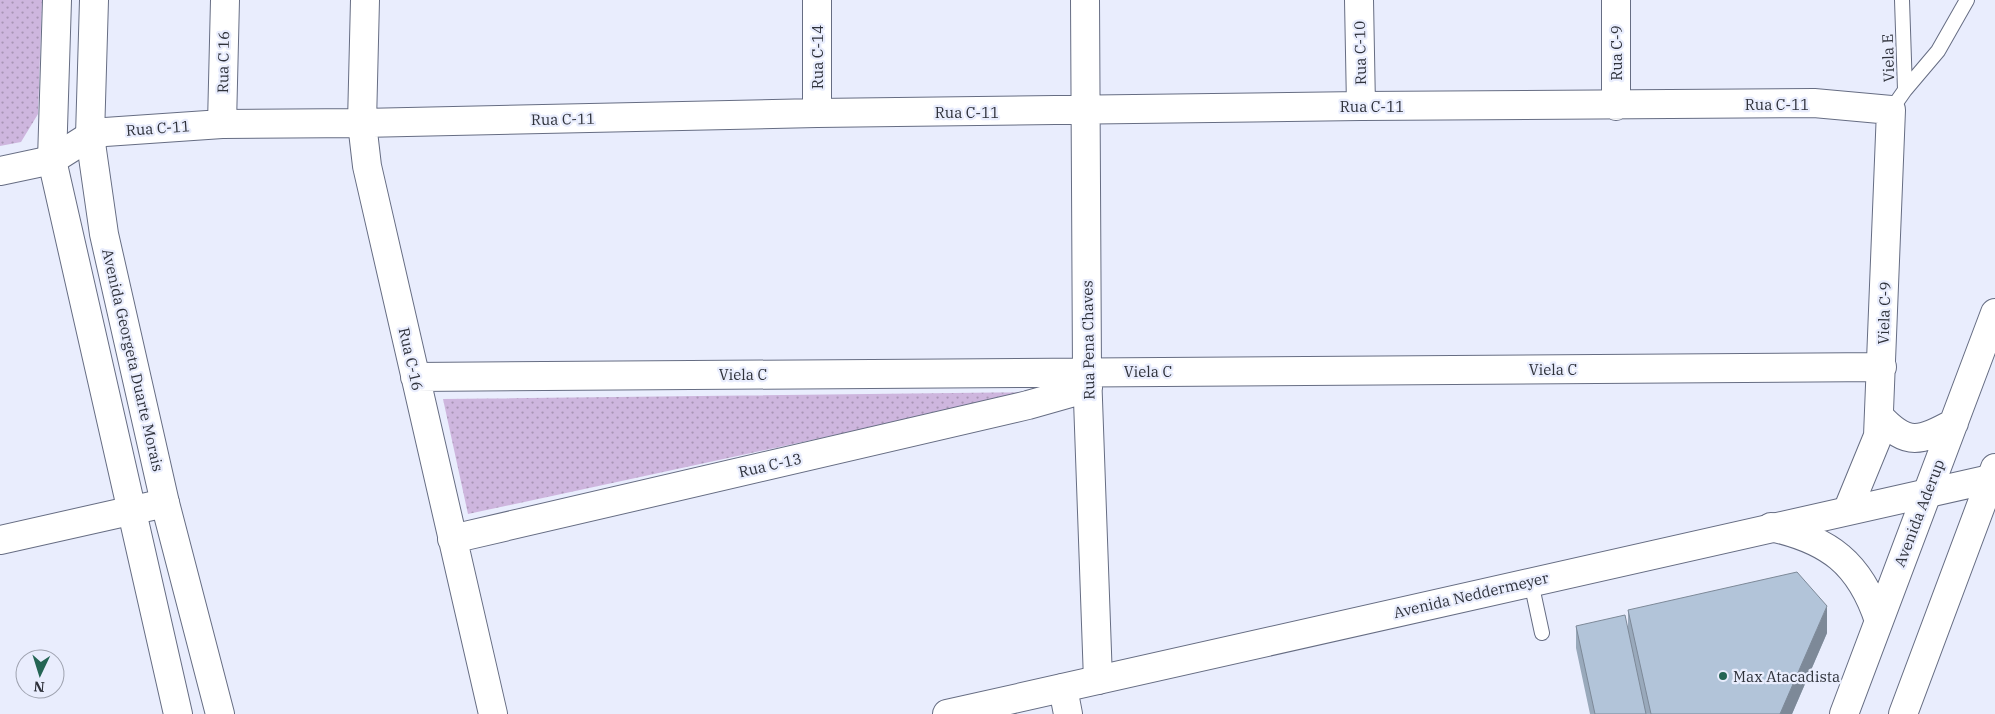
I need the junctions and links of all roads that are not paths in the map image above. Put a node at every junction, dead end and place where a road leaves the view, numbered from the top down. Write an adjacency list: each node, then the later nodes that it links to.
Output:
1 (57, 0): 19 (street)
2 (94, 0): 18 (street, Avenida Georgeta Duarte Morais)
3 (224, 0): 16 (street, Rua C 16)
4 (365, 0): 17 (street, Rua C-16)
5 (817, 0): 15 (street, Rua C-14)
6 (1085, 0): 14 (street, Rua Pena Chaves)
7 (1359, 0): 12 (street, Rua C-10)
8 (1616, 0): 13 (street, Rua C-9)
9 (1902, 0): 11 (lane, Viela E)
10 (1967, 0): 11 (lane)
11 (1898, 100): 13 (street, Rua C-11); 24 (street, Viela C-9)
12 (1362, 106): 13 (street, Rua C-11); 14 (street, Rua C-11)
13 (1616, 106)
14 (1087, 111): 15 (street, Rua C-11); 26 (street, Rua Pena Chaves)
15 (817, 113): 17 (street, Rua C-11)
16 (222, 124): 17 (street, Rua C-11); 18 (street, Rua C-11)
17 (362, 124): 25 (street, Rua C-16)
18 (90, 136): 19 (street, Rua C-11); 22 (street, Avenida Georgeta Duarte Morais)
19 (52, 160): 20 (street); 23 (street)
20 (0, 171)
21 (1995, 313): 28 (street, Avenida Aderup)
22 (127, 338): 23 (street); 31 (street, Avenida Georgeta Duarte Morais)
23 (93, 346): 33 (street)
24 (1882, 368): 26 (street, Viela C); 27 (street, Viela C-9)
25 (415, 377): 26 (street, Viela C); 35 (street, Rua C-16)
26 (1088, 380): 35 (street, Rua C-13); 40 (street, Rua Pena Chaves)
27 (1880, 417): 28 (street); 32 (street, Viela C-9)
28 (1954, 423): 30 (street, Avenida Aderup)
29 (1994, 475): 30 (street, Avenida Neddermeyer); 48 (street)
30 (1927, 493): 32 (street, Avenida Neddermeyer); 38 (street, Avenida Aderup)
31 (165, 503): 33 (street); 43 (street, Avenida Georgeta Duarte Morais)
32 (1848, 510): 34 (street, Avenida Neddermeyer)
33 (130, 511): 36 (street); 42 (street)
34 (1771, 527): 37 (street, Avenida Neddermeyer); 38 (street)
35 (452, 538): 44 (street, Rua C-16)
36 (0, 540)
37 (1531, 582): 39 (lane); 40 (street, Avenida Neddermeyer)
38 (1879, 620): 47 (street, Avenida Aderup)
39 (1542, 633)
40 (1098, 680): 41 (street, Avenida Neddermeyer)
41 (1063, 688): 45 (street, Avenida Neddermeyer); 46 (street)
42 (178, 714)
43 (220, 714)
44 (493, 714)
45 (947, 714)
46 (1068, 714)
47 (1844, 714)
48 (1903, 714)

